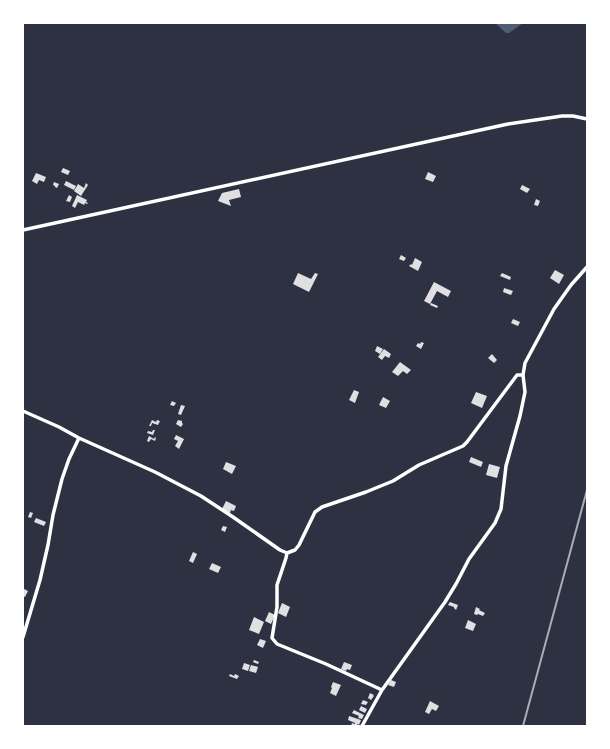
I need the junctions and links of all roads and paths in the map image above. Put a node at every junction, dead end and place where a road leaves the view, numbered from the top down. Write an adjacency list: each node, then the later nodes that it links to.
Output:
1 (587, 119): 2 (street)
2 (23, 230)
3 (587, 266): 4 (street)
4 (524, 375): 7 (street); 9 (street)
5 (23, 411): 6 (street)
6 (78, 438): 7 (street); 8 (street)
7 (287, 553): 9 (street)
8 (23, 637)
9 (382, 690): 10 (street)
10 (362, 726)

